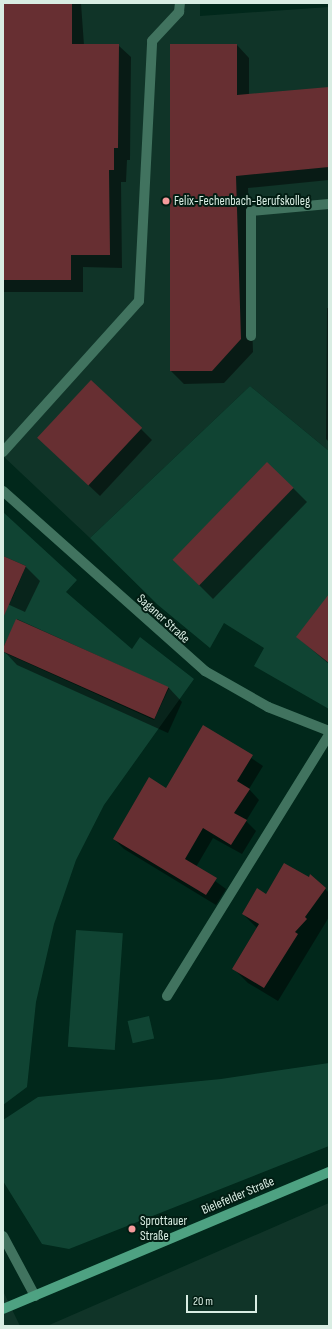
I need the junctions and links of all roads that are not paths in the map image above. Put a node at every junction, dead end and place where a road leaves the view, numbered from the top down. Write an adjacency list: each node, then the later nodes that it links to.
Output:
1 (180, 3): 4 (street)
2 (329, 204): 3 (street)
3 (251, 336)
4 (3, 452)
5 (3, 491): 6 (street, Saganer Straße)
6 (329, 732)
7 (329, 735): 8 (street)
8 (167, 996)
9 (329, 1172): 11 (main road, Bielefelder Straße)
10 (3, 1236): 11 (street)
11 (35, 1296): 12 (main road, Bielefelder Straße)
12 (3, 1309)

